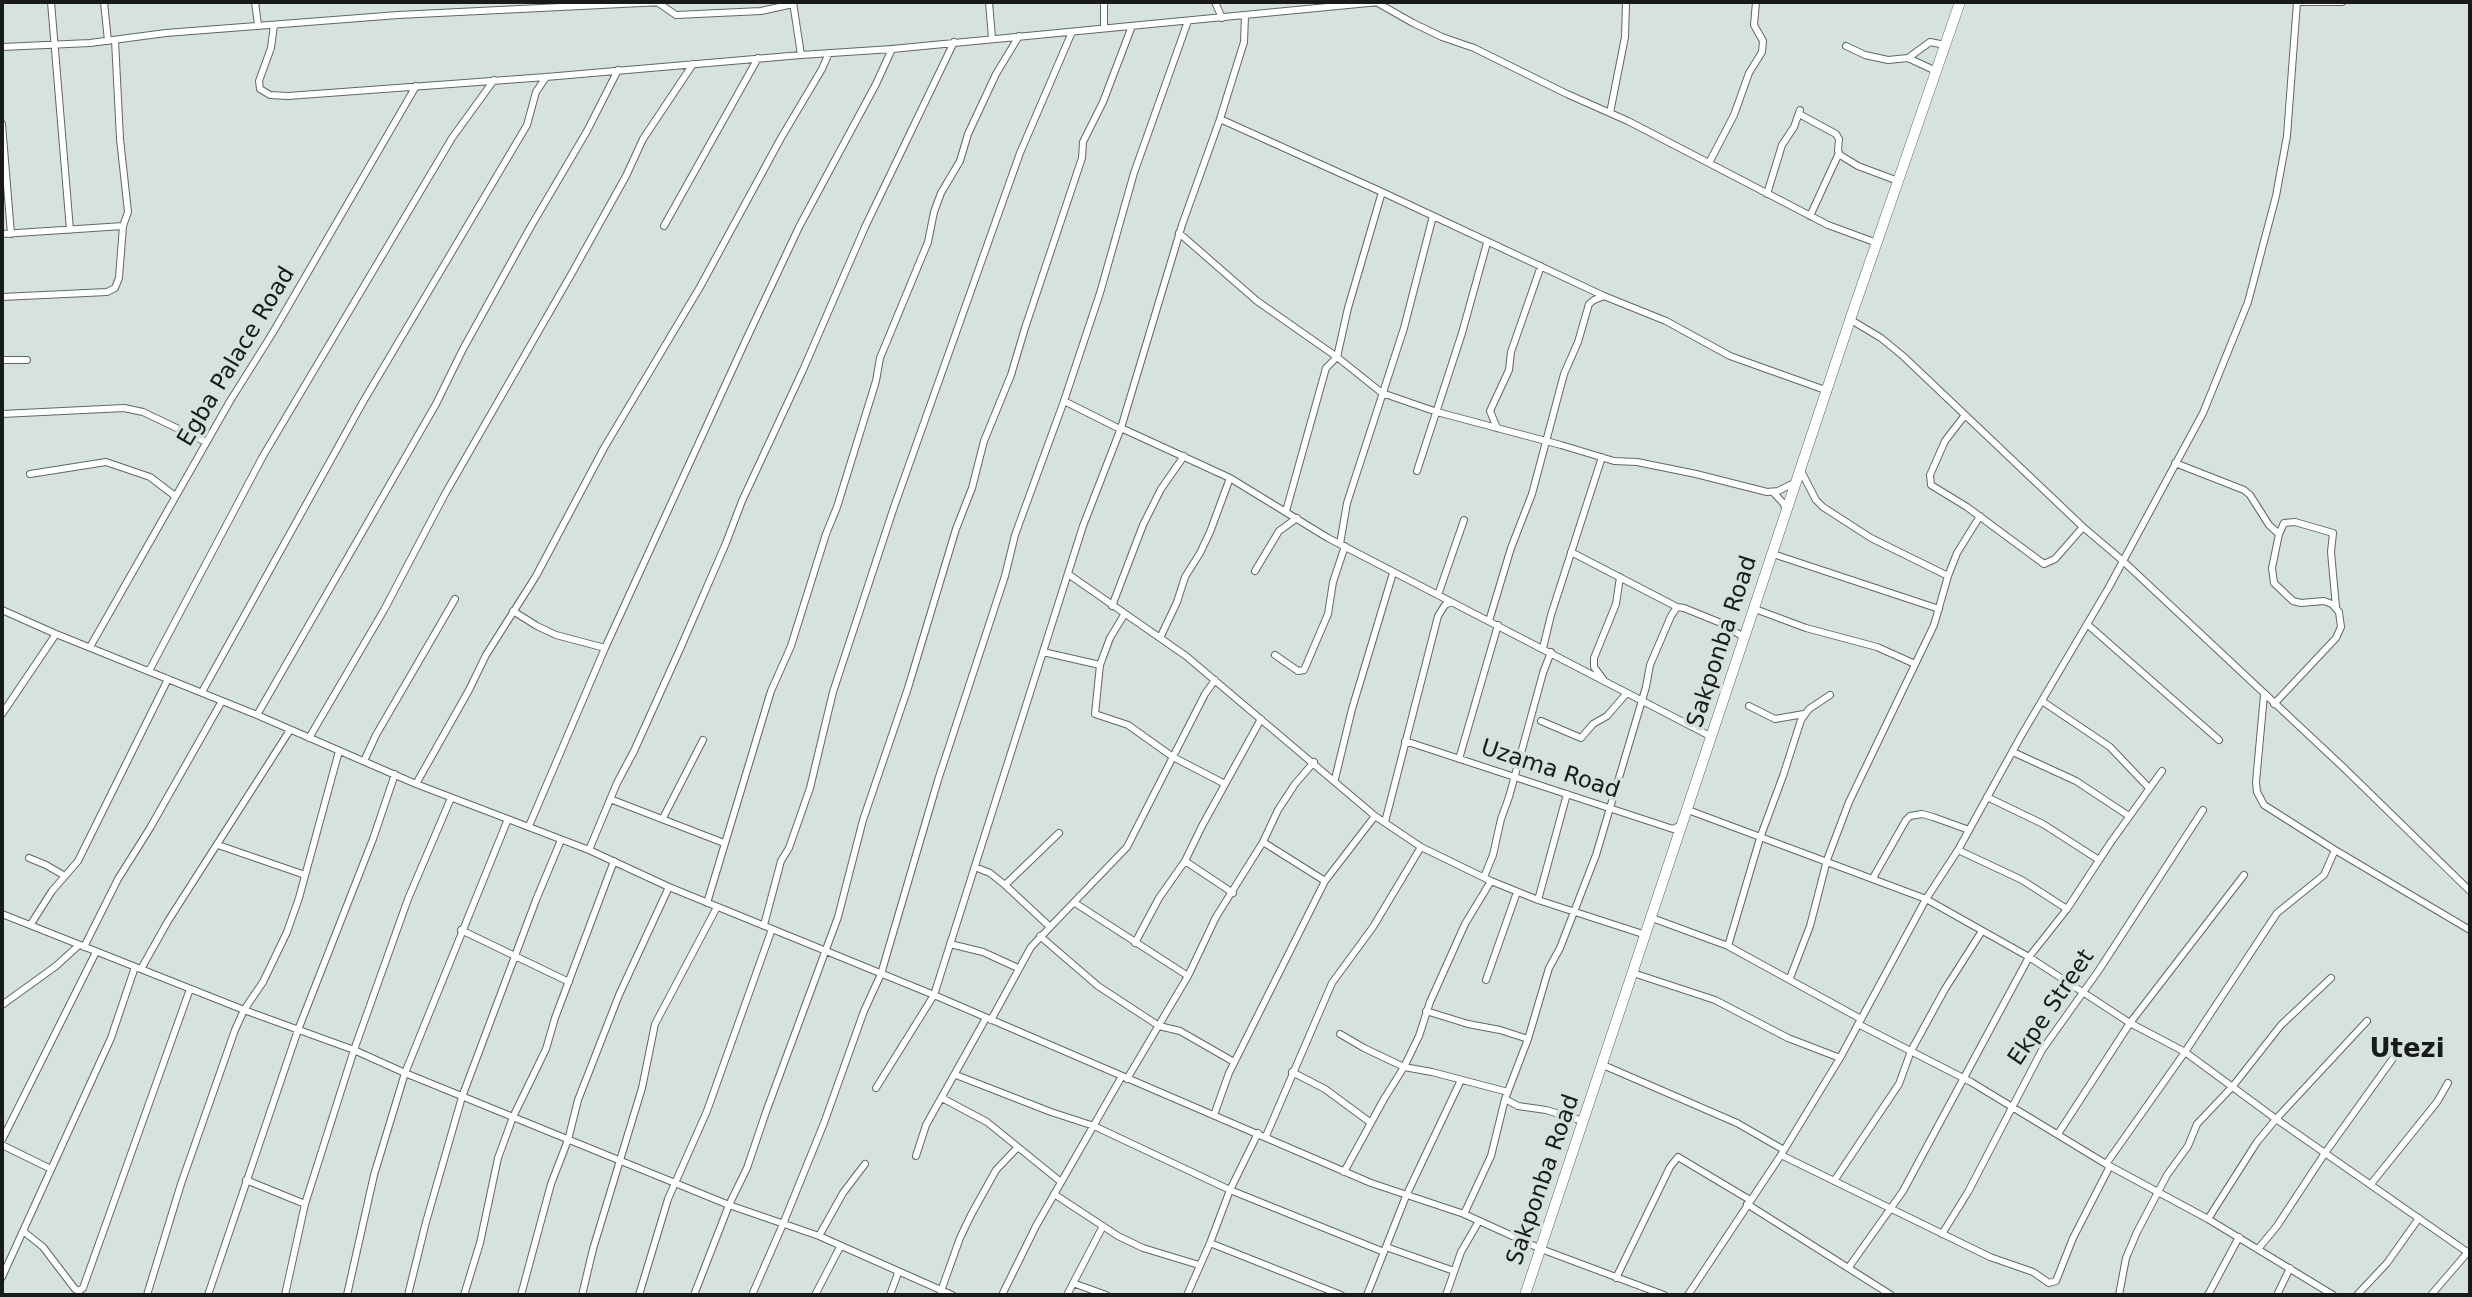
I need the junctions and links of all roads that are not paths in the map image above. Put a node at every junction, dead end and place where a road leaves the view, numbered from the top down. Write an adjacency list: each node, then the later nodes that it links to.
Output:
1 (51, 2): 29 (street)
2 (104, 2): 27 (street)
3 (256, 2): 20 (street)
4 (660, 2): 14 (street); 16 (street)
5 (989, 2): 26 (street)
6 (1104, 2): 23 (street)
7 (1214, 2): 18 (street)
8 (1377, 2): 15 (street); 44 (street)
9 (1626, 2): 44 (street)
10 (1756, 2): 48 (street)
11 (1960, 2): 30 (main road, Sakponba Road)
12 (2297, 2): 13 (street); 81 (street)
13 (2342, 2)
14 (793, 3): 35 (street)
15 (1338, 3): 17 (street)
16 (526, 5): 21 (street)
17 (1245, 16): 18 (street); 45 (street)
18 (1222, 18): 19 (street)
19 (1188, 21): 22 (street); 71 (street)
20 (258, 25): 21 (street); 27 (street)
21 (274, 25): 43 (street)
22 (1132, 26): 23 (street); 231 (street)
23 (1104, 28): 24 (street)
24 (1072, 32): 25 (street); 219 (street)
25 (1019, 36): 26 (street); 186 (street)
26 (992, 38): 28 (street)
27 (111, 41): 29 (street); 54 (street)
28 (954, 42): 33 (street); 170 (street)
29 (55, 44): 32 (street); 56 (street)
30 (1945, 45): 37 (street); 40 (main road, Sakponba Road)
31 (1846, 46): 37 (street)
32 (2, 47)
33 (892, 49): 34 (street); 123 (street)
34 (829, 52): 35 (street); 114 (street)
35 (802, 55): 36 (street)
36 (758, 58): 38 (street); 55 (street)
37 (1908, 58): 40 (street)
38 (693, 64): 39 (street); 150 (street)
39 (618, 69): 41 (street); 145 (street)
40 (1936, 71): 49 (main road, Sakponba Road)
41 (546, 77): 42 (street); 134 (street)
42 (494, 80): 43 (street); 130 (street)
43 (416, 86): 78 (street, Egba Palace Road)
44 (1610, 113): 48 (street)
45 (1220, 119): 50 (street); 57 (street)
46 (2, 124): 59 (street)
47 (1839, 153): 49 (street); 51 (street); 53 (street)
48 (1709, 163): 51 (street)
49 (1898, 181): 61 (main road, Sakponba Road)
50 (1382, 192): 52 (street); 66 (street)
51 (1767, 194): 53 (street)
52 (1433, 216): 60 (street); 70 (street)
53 (1810, 216): 61 (street)
54 (123, 226): 56 (street); 64 (street)
55 (664, 226)
56 (69, 230): 59 (street)
57 (1179, 233): 66 (street); 75 (street)
58 (2, 234): 59 (street)
59 (11, 234)
60 (1488, 243): 62 (street); 72 (street)
61 (1877, 243): 65 (main road, Sakponba Road)
62 (1541, 266): 63 (street); 76 (street)
63 (1604, 296): 69 (street); 77 (street)
64 (2, 297)
65 (1851, 320): 69 (main road, Sakponba Road); 74 (street)
66 (1337, 357): 70 (street); 90 (street)
67 (2, 360): 68 (street)
68 (27, 360)
69 (1828, 391): 83 (main road, Sakponba Road)
70 (1382, 393): 72 (street); 96 (street)
71 (1064, 401): 75 (street); 238 (street)
72 (1437, 412): 76 (street); 82 (street)
73 (2, 414): 78 (street)
74 (1965, 415): 91 (street); 94 (street)
75 (1120, 428): 79 (street); 102 (street)
76 (1497, 428): 77 (street)
77 (1545, 440): 80 (street); 116 (street)
78 (206, 442): 88 (street, Egba Palace Road)
79 (1184, 456): 85 (street); 108 (street)
80 (1602, 457): 87 (street); 97 (street)
81 (2175, 463): 95 (street); 99 (street)
82 (1416, 471)
83 (1801, 471): 86 (main road, Sakponba Road); 103 (street)
84 (30, 474): 88 (street)
85 (1230, 478): 90 (street); 120 (street)
86 (1797, 481): 87 (street); 98 (main road, Sakponba Road)
87 (1773, 492): 89 (street)
88 (175, 496): 122 (street, Egba Palace Road)
89 (1785, 509)
90 (1286, 511): 92 (street)
91 (1980, 516): 94 (street); 103 (street)
92 (1297, 518): 96 (street); 100 (street)
93 (1464, 520): 105 (street)
94 (2083, 527): 99 (street)
95 (2279, 534): 110 (street); 110 (street)
96 (1342, 545): 101 (street); 127 (street)
97 (1571, 552): 104 (street); 124 (street)
98 (1773, 554): 111 (street); 113 (main road, Sakponba Road)
99 (2123, 561): 117 (street); 137 (street)
100 (1255, 571)
101 (1394, 573): 105 (street); 163 (street)
102 (1068, 574): 108 (street); 125 (street)
103 (1948, 576): 111 (street)
104 (1620, 577): 109 (street); 133 (street)
105 (1438, 595): 107 (street)
106 (455, 599): 158 (street)
107 (1451, 602): 116 (street); 153 (street)
108 (1112, 606): 115 (street)
109 (1676, 607): 121 (street); 140 (street)
110 (2336, 607): 141 (street)
111 (1939, 609): 128 (street)
112 (2, 610): 119 (street)
113 (1755, 610): 121 (main road, Sakponba Road); 128 (street)
114 (513, 611): 123 (street); 164 (street)
115 (1124, 615): 120 (street); 129 (street)
116 (1489, 621): 118 (street)
117 (2087, 624): 139 (street); 152 (street)
118 (1497, 625): 124 (street); 157 (street)
119 (56, 634): 122 (street); 143 (street)
120 (1160, 638): 132 (street)
121 (1745, 638): 149 (main road, Sakponba Road)
122 (90, 647): 130 (street)
123 (605, 648): 180 (street)
124 (1543, 648): 126 (street)
125 (1043, 652): 129 (street); 197 (street)
126 (1551, 652): 133 (street); 162 (street)
127 (1275, 655)
128 (1915, 664): 193 (street)
129 (1100, 665): 156 (street)
130 (149, 671): 131 (street)
131 (168, 678): 134 (street); 200 (street)
132 (1215, 680): 146 (street); 156 (street)
133 (1605, 683): 135 (street)
134 (202, 692): 138 (street)
135 (1626, 694): 140 (street); 147 (street)
136 (1830, 695): 144 (street)
137 (2264, 695): 141 (street); 191 (street)
138 (222, 701): 145 (street); 229 (street)
139 (2042, 701): 155 (street); 166 (street)
140 (1641, 702): 149 (street); 171 (street)
141 (2274, 704): 206 (street)
142 (1749, 706): 144 (street)
143 (2, 714)
144 (1804, 714): 183 (street)
145 (257, 715): 148 (street)
146 (1261, 719): 159 (street); 165 (street)
147 (1541, 721)
148 (290, 730): 150 (street); 187 (street)
149 (1712, 737): 172 (main road, Sakponba Road)
150 (309, 738): 154 (street)
151 (703, 740): 176 (street)
152 (2219, 740)
153 (1405, 741): 157 (street, Uzama Road); 178 (street)
154 (339, 751): 158 (street); 198 (street)
155 (2013, 752): 168 (street); 175 (street)
156 (1173, 757): 165 (street); 212 (street)
157 (1459, 759): 162 (street, Uzama Road)
158 (364, 761): 161 (street)
159 (1314, 762): 163 (street); 185 (street)
160 (2162, 771): 166 (street)
161 (395, 775): 164 (street); 255 (street)
162 (1514, 777): 167 (street, Uzama Road); 202 (street)
163 (1335, 779): 174 (street)
164 (416, 784): 169 (street)
165 (1225, 784): 196 (street)
166 (2149, 788): 175 (street)
167 (1567, 794): 171 (street, Uzama Road); 210 (street)
168 (1987, 797): 181 (street); 194 (street)
169 (451, 798): 177 (street); 258 (street)
170 (610, 799): 176 (street); 189 (street)
171 (1611, 807): 179 (street, Uzama Road); 215 (street)
172 (1688, 810): 179 (main road, Sakponba Road); 183 (street)
173 (2203, 810): 245 (street, Ekpe Street)
174 (1375, 816): 178 (street); 203 (street)
175 (2129, 816): 194 (street)
176 (663, 818): 186 (street)
177 (508, 819): 180 (street); 222 (street)
178 (1385, 822): 188 (street)
179 (1683, 824): 217 (main road, Sakponba Road)
180 (529, 826): 184 (street)
181 (1969, 830): 190 (street); 201 (street)
182 (1059, 833): 204 (street)
183 (1760, 838): 193 (street); 230 (street)
184 (561, 840): 189 (street); 233 (street)
185 (1263, 842): 203 (street); 208 (street)
186 (724, 843): 211 (street)
187 (218, 845): 198 (street); 235 (street)
188 (1420, 847): 202 (street); 266 (street)
189 (589, 850): 195 (street)
190 (1958, 850): 209 (street); 214 (street)
191 (2335, 850): 223 (street); 260 (street)
192 (29, 858): 200 (street)
193 (1827, 860): 201 (street); 240 (street)
194 (2099, 860): 214 (street)
195 (614, 861): 205 (street); 243 (street)
196 (1185, 861): 208 (street); 227 (street)
197 (975, 867): 204 (street); 228 (street)
198 (305, 875): 248 (street)
199 (2244, 875): 253 (street)
200 (65, 876): 218 (street)
201 (1873, 878): 209 (street)
202 (1488, 879): 207 (street); 249 (street)
203 (1325, 881): 263 (street)
204 (1005, 885): 220 (street)
205 (669, 887): 211 (street); 288 (street)
206 (2470, 891)
207 (1517, 892): 210 (street); 242 (street)
208 (1233, 893): 239 (street)
209 (1926, 899): 224 (street); 252 (street)
210 (1538, 900): 215 (street)
211 (707, 903): 213 (street)
212 (1075, 903): 220 (street); 227 (street)
213 (717, 907): 219 (street); 294 (street)
214 (2067, 909): 234 (street)
215 (1573, 912): 225 (street); 257 (street)
216 (2, 914): 218 (street)
217 (1652, 918): 225 (main road, Sakponba Road); 230 (street)
218 (31, 925): 229 (street)
219 (765, 925): 221 (street)
220 (1049, 926): 226 (street)
221 (772, 929): 231 (street); 302 (street)
222 (461, 930): 233 (street); 267 (street)
223 (2470, 930)
224 (1982, 931): 234 (street); 259 (street)
225 (1646, 935): 237 (main road, Sakponba Road)
226 (1040, 936): 236 (street); 254 (street)
227 (1135, 943): 239 (street)
228 (950, 944): 236 (street); 246 (street)
229 (81, 946): 232 (street); 247 (street)
230 (1728, 946): 240 (street)
231 (825, 950): 238 (street); 310 (street)
232 (96, 952): 235 (street); 289 (street)
233 (516, 955): 243 (street); 276 (street)
234 (2029, 957): 245 (street); 270 (street)
235 (138, 968): 244 (street); 297 (street)
236 (1018, 968): 250 (street)
237 (1633, 973): 262 (street); 264 (main road, Sakponba Road)
238 (881, 974): 246 (street); 316 (street)
239 (1188, 976): 254 (street)
240 (1790, 978): 252 (street)
241 (2331, 978): 273 (street)
242 (1486, 980)
243 (569, 982): 280 (street)
244 (190, 989): 248 (street); 318 (street)
245 (2081, 992): 253 (street); 278 (street, Ekpe Street)
246 (934, 995): 250 (street); 274 (street)
247 (2, 1005)
248 (244, 1010): 255 (street); 337 (street)
249 (1426, 1011): 257 (street); 265 (street)
250 (988, 1019): 268 (street); 269 (street)
251 (2367, 1021): 281 (street)
252 (1860, 1022): 259 (street); 262 (street)
253 (2130, 1023): 260 (street); 286 (street)
254 (1159, 1026): 263 (street); 269 (street)
255 (298, 1030): 258 (street); 299 (street)
256 (1340, 1034): 265 (street)
257 (1528, 1040): 275 (street)
258 (354, 1050): 267 (street); 309 (street)
259 (1911, 1051): 270 (street); 300 (street)
260 (2185, 1052): 273 (street); 296 (street)
261 (2394, 1057): 292 (street)
262 (1840, 1058): 291 (street)
263 (1234, 1062): 279 (street)
264 (1603, 1065): 282 (main road, Sakponba Road); 291 (street)
265 (1404, 1067): 271 (street); 283 (street)
266 (1292, 1072): 283 (street); 287 (street)
267 (405, 1073): 276 (street); 340 (street)
268 (956, 1074): 277 (street); 284 (street)
269 (1125, 1077): 279 (street); 284 (street)
270 (1962, 1077): 278 (street); 311 (street)
271 (1461, 1080): 275 (street); 307 (street)
272 (2448, 1083): 303 (street)
273 (2232, 1086): 281 (street); 305 (street)
274 (876, 1088)
275 (1507, 1096): 282 (street); 312 (street)
276 (463, 1097): 280 (street); 341 (street)
277 (942, 1098): 290 (street); 293 (street)
278 (2011, 1107): 286 (street); 319 (street, Ekpe Street)
279 (1214, 1115): 285 (street)
280 (513, 1117): 288 (street); 342 (street)
281 (2276, 1119): 292 (street); 314 (street)
282 (1583, 1121): 325 (main road, Sakponba Road)
283 (1371, 1123): 298 (street)
284 (1094, 1126): 301 (street); 304 (street)
285 (1258, 1133): 287 (street); 304 (street)
286 (2058, 1134): 296 (street)
287 (1266, 1136): 298 (street)
288 (568, 1140): 294 (street); 343 (street)
289 (2, 1142): 297 (street)
290 (1017, 1148): 301 (street); 336 (street)
291 (1782, 1152): 300 (street); 308 (street)
292 (2325, 1153): 303 (street); 326 (street)
293 (916, 1156)
294 (619, 1161): 302 (street); 344 (street)
295 (865, 1164): 320 (street)
296 (2108, 1165): 305 (street); 319 (street)
297 (51, 1170): 318 (street)
298 (1344, 1171): 307 (street)
299 (246, 1181): 309 (street); 338 (street)
300 (1834, 1181): 311 (street)
301 (1061, 1182): 306 (street)
302 (676, 1183): 310 (street); 345 (street)
303 (2371, 1184): 313 (street)
304 (1230, 1190): 322 (street); 324 (street)
305 (2158, 1192): 314 (street); 361 (street)
306 (1054, 1194): 317 (street); 350 (street)
307 (1406, 1196): 312 (street); 324 (street)
308 (1748, 1202): 329 (street); 334 (street); 359 (street)
309 (305, 1204): 339 (street)
310 (729, 1205): 316 (street); 346 (street)
311 (1891, 1208): 319 (street); 329 (street)
312 (1464, 1214): 315 (street)
313 (2419, 1218): 327 (street); 365 (street)
314 (2208, 1219): 321 (street)
315 (1479, 1221): 325 (street); 331 (street)
316 (783, 1224): 320 (street); 347 (street)
317 (1103, 1226): 328 (street); 335 (street)
318 (23, 1231): 333 (street)
319 (1942, 1234)
320 (819, 1237): 323 (street)
321 (2239, 1237): 326 (street); 362 (street)
322 (1210, 1243): 328 (street); 354 (street)
323 (840, 1247): 332 (street); 348 (street)
324 (1385, 1249): 331 (street); 355 (street)
325 (1541, 1249): 334 (street); 357 (main road, Sakponba Road)
326 (2258, 1249): 330 (street)
327 (2469, 1253): 366 (street)
328 (1199, 1265): 353 (street)
329 (1849, 1267): 360 (street)
330 (2290, 1268): 363 (street); 364 (street)
331 (1454, 1271): 356 (street)
332 (898, 1273): 336 (street); 349 (street)
333 (2, 1277)
334 (1616, 1278): 358 (street)
335 (1073, 1283): 351 (street); 352 (street)
336 (947, 1294)
337 (147, 1295)
338 (208, 1295)
339 (285, 1295)
340 (347, 1295)
341 (408, 1295)
342 (464, 1295)
343 (521, 1295)
344 (582, 1295)
345 (639, 1295)
346 (694, 1295)
347 (752, 1295)
348 (815, 1295)
349 (890, 1295)
350 (1002, 1295)
351 (1067, 1295)
352 (1106, 1295)
353 (1187, 1295)
354 (1341, 1295)
355 (1367, 1295)
356 (1446, 1295)
357 (1525, 1295)
358 (1664, 1295)
359 (1688, 1295)
360 (1891, 1295)
361 (2119, 1295)
362 (2208, 1295)
363 (2277, 1295)
364 (2333, 1295)
365 (2357, 1295)
366 (2431, 1295)

